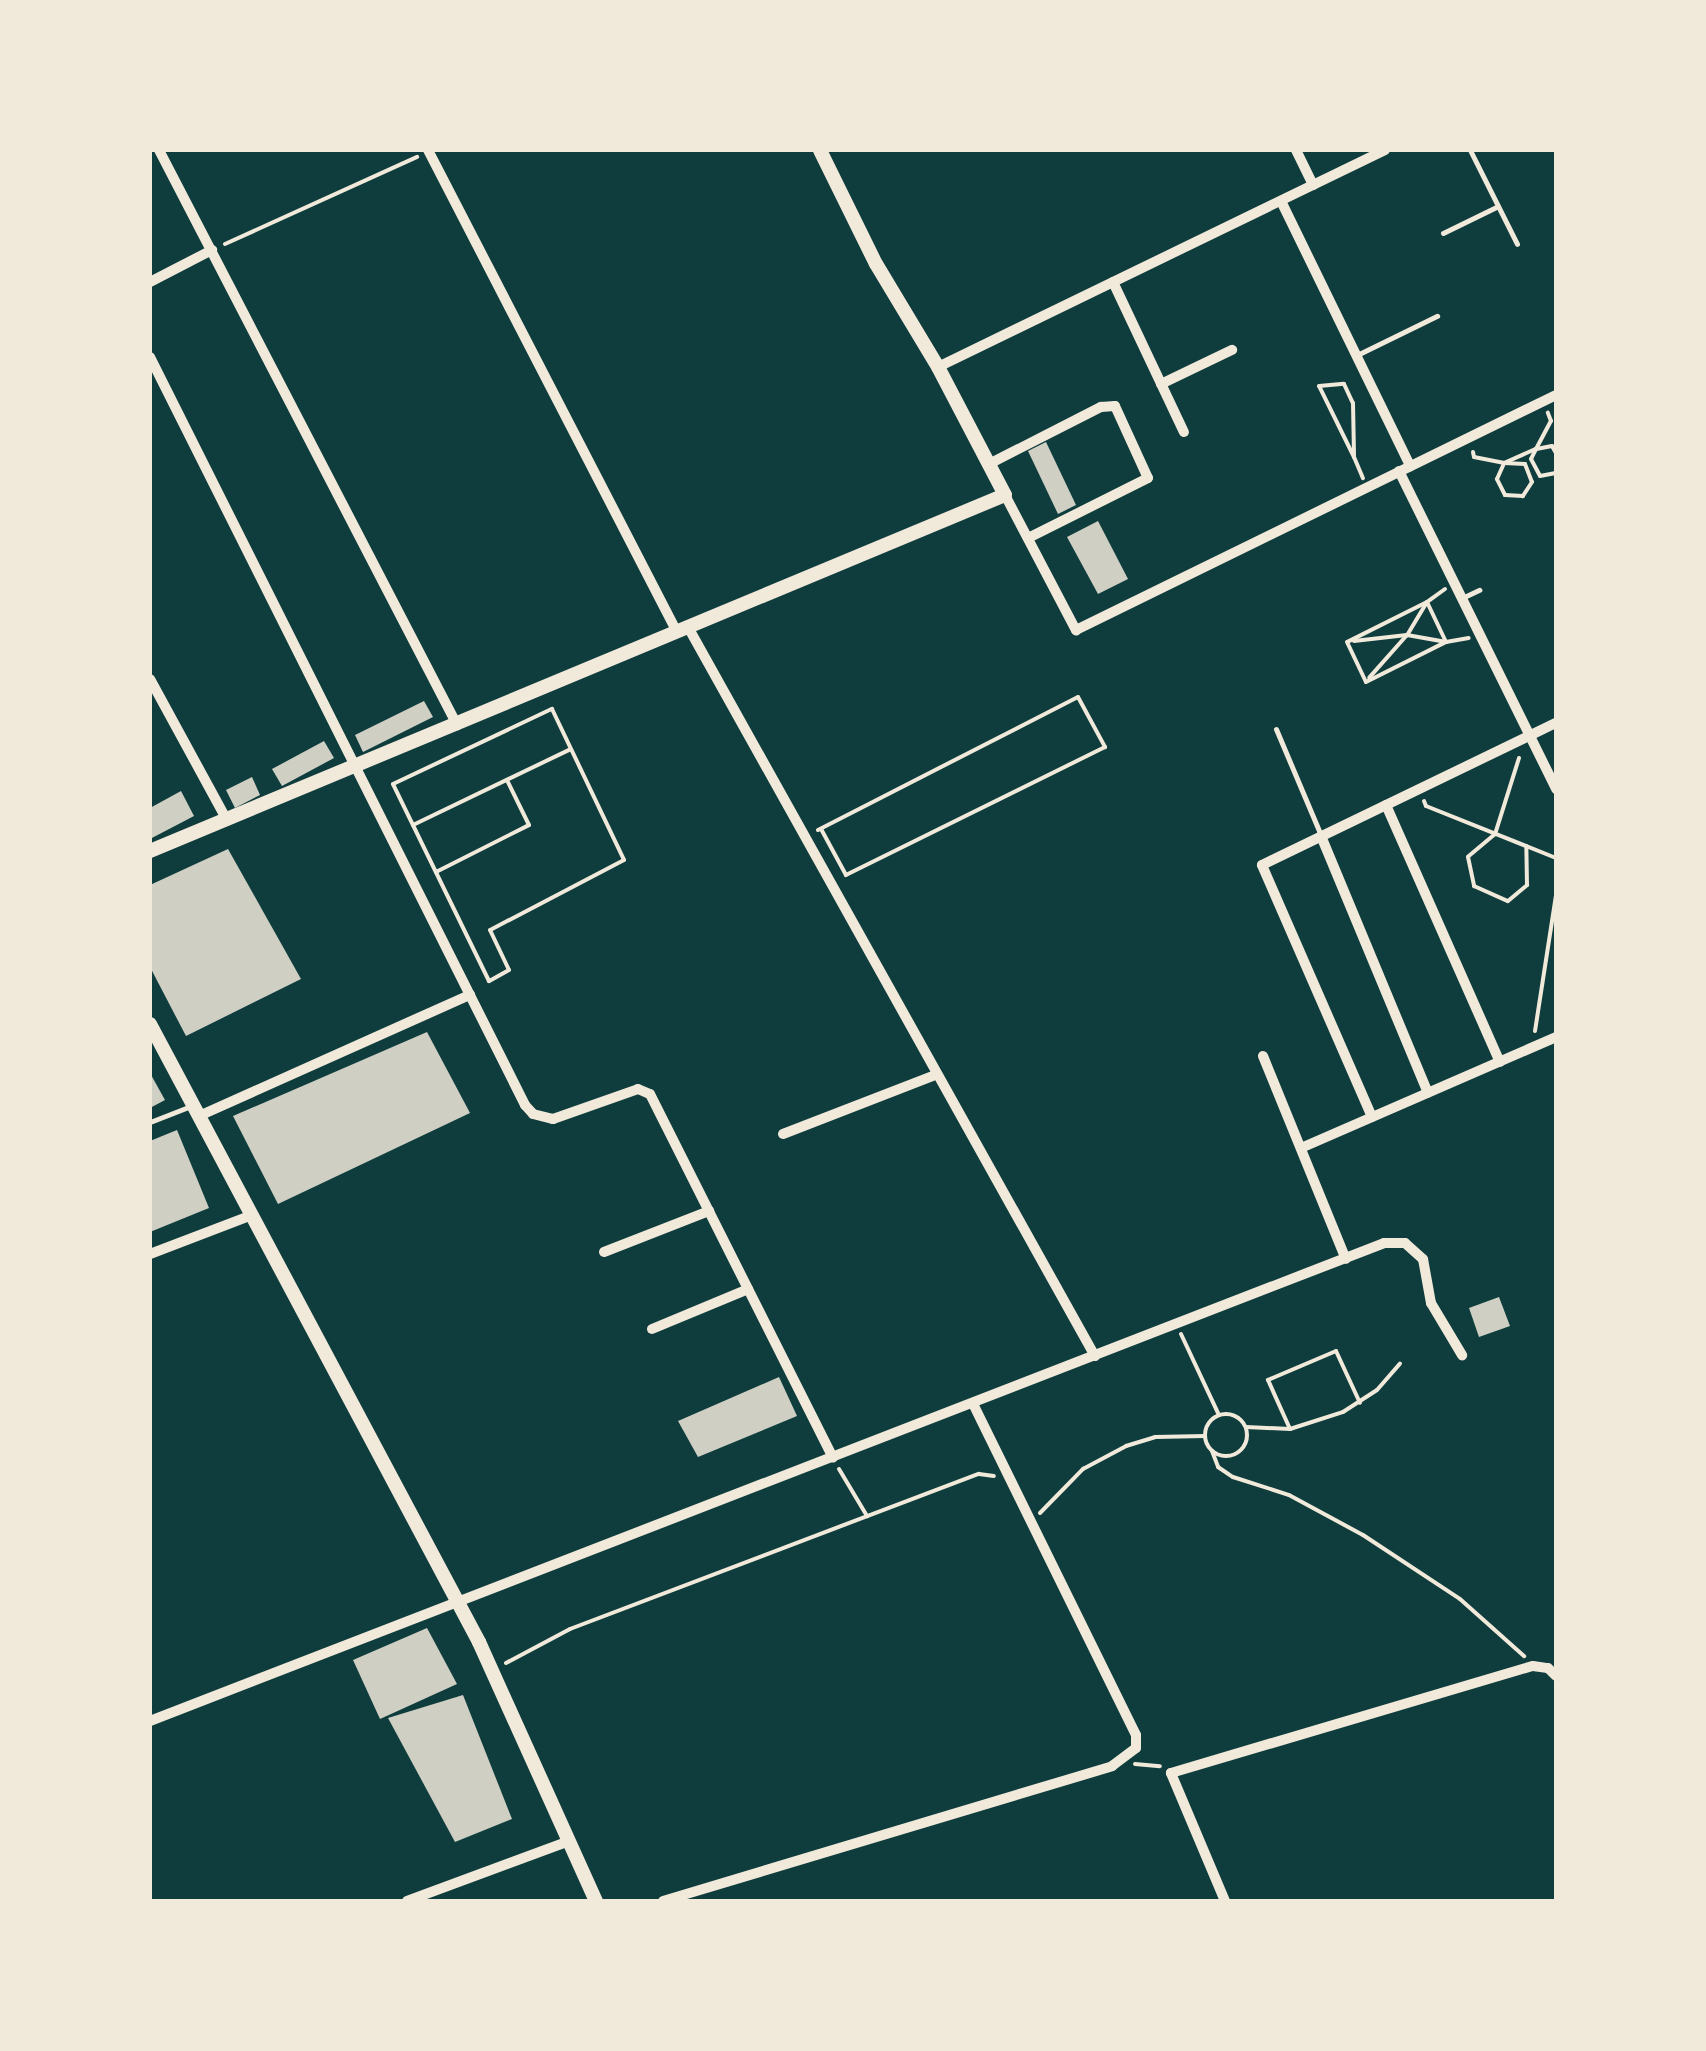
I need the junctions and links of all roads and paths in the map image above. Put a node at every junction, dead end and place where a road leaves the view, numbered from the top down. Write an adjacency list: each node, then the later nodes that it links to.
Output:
1 (158, 150): 12 (street)
2 (820, 150): 19 (street)
3 (1296, 150): 7 (street)
4 (1385, 150): 7 (street)
5 (1470, 150): 9 (lane)
6 (429, 151): 12 (path); 39 (street)
7 (1313, 185): 8 (street)
8 (1281, 201): 14 (street); 17 (street)
9 (1498, 206): 10 (lane); 11 (lane)
10 (1443, 233)
11 (1518, 244)
12 (212, 250): 13 (street); 47 (street)
13 (150, 282)
14 (1113, 282): 19 (street); 20 (street)
15 (1437, 316): 17 (lane)
16 (1232, 350): 20 (street)
17 (1356, 356): 30 (street)
18 (150, 358): 52 (street)
19 (938, 367): 29 (street)
20 (1162, 384): 23 (street)
21 (1556, 395): 30 (street)
22 (1551, 421): 24 (path)
23 (1184, 432)
24 (1536, 448): 25 (path); 28 (path); 31 (path)
25 (1556, 452)
26 (1354, 457): 26 (path); 32 (path)
27 (1474, 457): 28 (path)
28 (1504, 463): 28 (path)
29 (989, 464): 33 (street); 34 (street)
30 (1404, 469): 32 (street); 35 (street)
31 (1556, 472)
32 (1366, 487): 34 (street)
33 (1006, 495): 34 (street); 39 (street)
34 (1028, 538)
35 (1453, 582): 37 (street); 38 (path)
36 (1478, 590): 37 (lane)
37 (1462, 598): 41 (street)
38 (1428, 602): 40 (path); 42 (path); 43 (path)
39 (683, 630): 47 (street); 75 (street)
40 (1407, 635): 42 (path); 43 (path); 45 (path)
41 (1480, 636): 43 (path); 49 (street)
42 (1347, 642): 45 (path)
43 (1446, 642): 45 (path)
44 (150, 679): 57 (street)
45 (1366, 682)
46 (1556, 723): 49 (street)
47 (457, 725): 52 (street)
48 (1276, 729): 61 (lane)
49 (1530, 736): 54 (street); 55 (street)
50 (571, 748): 53 (path); 58 (path); 65 (path)
51 (1516, 764): 60 (path)
52 (357, 768): 57 (street); 68 (street)
53 (507, 780): 58 (path); 65 (path)
54 (1556, 789)
55 (1418, 790): 56 (street); 60 (path)
56 (1386, 805): 61 (street); 74 (street)
57 (226, 820): 63 (street)
58 (413, 825): 65 (path)
59 (821, 829): 59 (path)
60 (1495, 834): 62 (path); 62 (path)
61 (1322, 836): 76 (street); 78 (street)
62 (1526, 846): 64 (path)
63 (150, 851)
64 (1556, 858)
65 (436, 872)
66 (1556, 895): 67 (path)
67 (1554, 919): 72 (path)
68 (470, 995): 77 (street); 82 (street)
69 (150, 1024): 71 (street)
70 (1556, 1037): 72 (street)
71 (154, 1042): 77 (street)
72 (1538, 1045): 74 (street)
73 (1262, 1056): 81 (street)
74 (1500, 1062): 76 (street)
75 (935, 1075): 80 (street); 91 (street)
76 (1428, 1093): 78 (street)
77 (196, 1110): 79 (lane); 83 (street)
78 (1372, 1117): 81 (street)
79 (150, 1122)
80 (783, 1134)
81 (1300, 1148): 86 (street)
82 (709, 1212): 84 (street); 87 (street)
83 (252, 1215): 85 (street); 104 (street)
84 (604, 1252)
85 (150, 1254)
86 (1346, 1259): 88 (street); 90 (street)
87 (748, 1289): 89 (street); 100 (street)
88 (1176, 1324): 91 (street); 95 (path)
89 (652, 1329)
90 (1462, 1355)
91 (1095, 1356): 93 (street)
92 (1400, 1364): 94 (path)
93 (973, 1404): 100 (street); 103 (street)
94 (1360, 1404): 97 (path); 97 (path)
95 (1219, 1415): 96 (path); 98 (path)
96 (1246, 1427): 97 (path); 99 (path)
97 (1290, 1430)
98 (1205, 1436): 99 (path); 103 (path)
99 (1212, 1452): 106 (path)
100 (833, 1458): 102 (path); 104 (street)
101 (1003, 1484): 102 (path)
102 (867, 1516): 105 (path)
103 (1031, 1522): 109 (street)
104 (459, 1603): 108 (street); 111 (street)
105 (506, 1663)
106 (1532, 1666): 107 (street); 110 (street)
107 (1556, 1676)
108 (150, 1720)
109 (1127, 1758): 110 (path); 114 (street)
110 (1171, 1773): 115 (street)
111 (570, 1841): 112 (street); 113 (street)
112 (407, 1901)
113 (596, 1901)
114 (663, 1901)
115 (1225, 1901)

